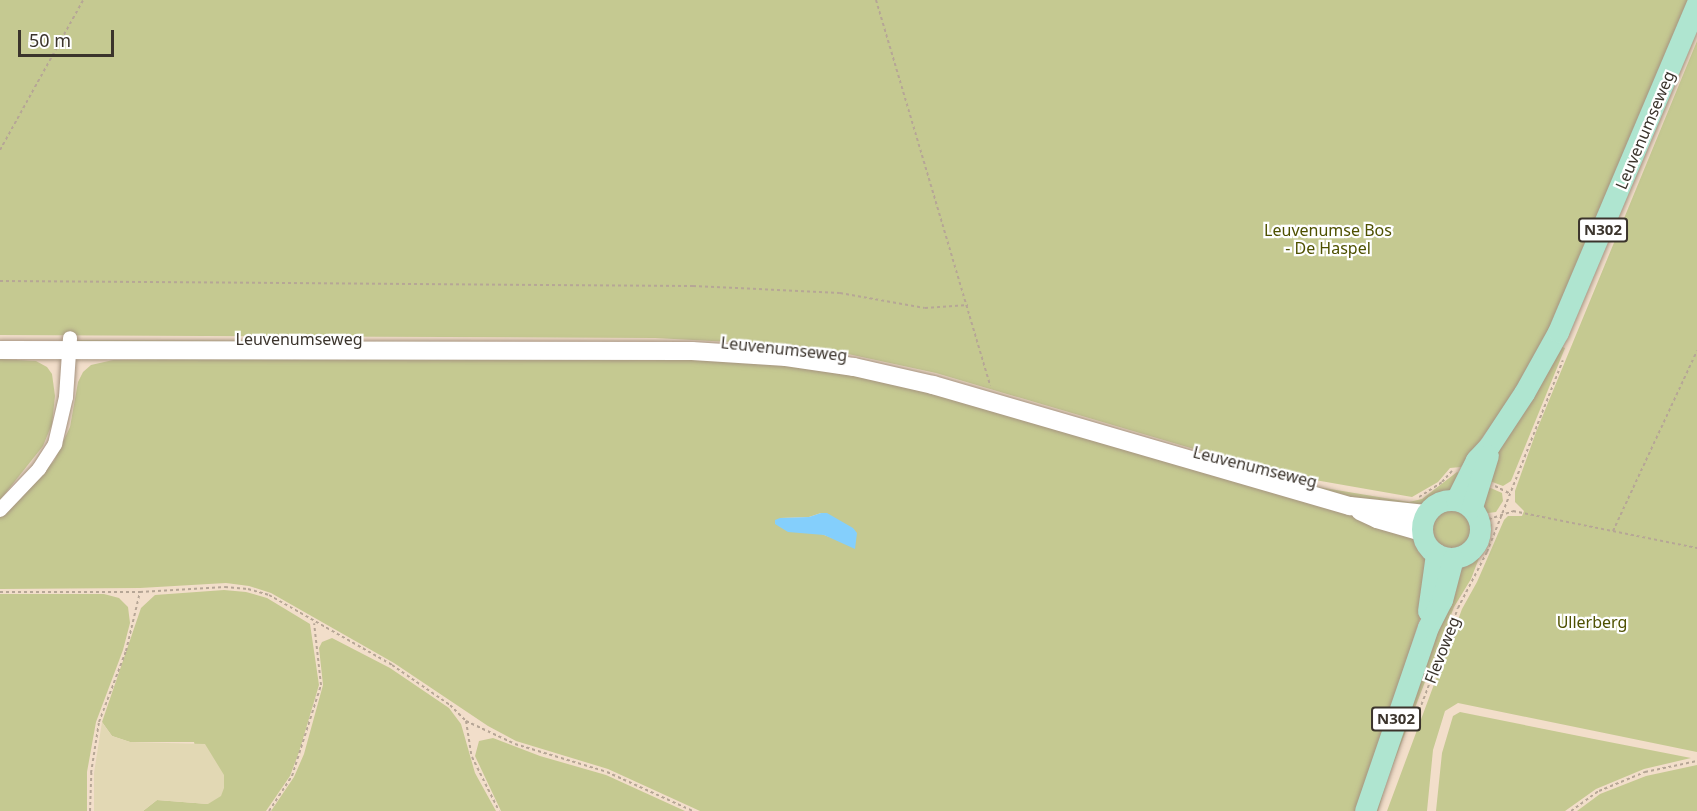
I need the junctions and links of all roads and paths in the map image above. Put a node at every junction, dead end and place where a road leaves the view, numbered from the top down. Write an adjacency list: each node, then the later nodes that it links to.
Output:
1 (83, 0): 4 (path)
2 (876, 0): 6 (path)
3 (1697, 3): 11 (main road, Leuvenumseweg / N302)
4 (0, 150)
5 (0, 281): 6 (path)
6 (968, 305): 10 (path)
7 (70, 345): 8 (main road, Leuvenumseweg); 10 (main road, Leuvenumseweg); 12 (street)
8 (0, 350)
9 (1697, 351): 16 (path)
10 (996, 404): 14 (main road, Leuvenumseweg)
11 (1475, 477): 13 (main road, Leuvenumseweg / N302); 14 (path); 15 (path, Flevoweg)
12 (0, 510)
13 (1469, 510): 14 (main road); 15 (path); 18 (main road, N302)
14 (1420, 515): 18 (main road)
15 (1502, 515): 16 (path); 23 (path, Flevoweg)
16 (1613, 531): 17 (path)
17 (1697, 548)
18 (1444, 556): 29 (main road, Flevoweg / N302)
19 (0, 592): 20 (path)
20 (140, 592): 21 (path); 25 (path)
21 (314, 623): 22 (path); 26 (path)
22 (466, 721): 27 (path); 28 (path)
23 (1412, 728)
24 (1697, 761): 30 (path)
25 (90, 811)
26 (269, 811)
27 (499, 811)
28 (693, 811)
29 (1365, 811)
30 (1571, 811)

